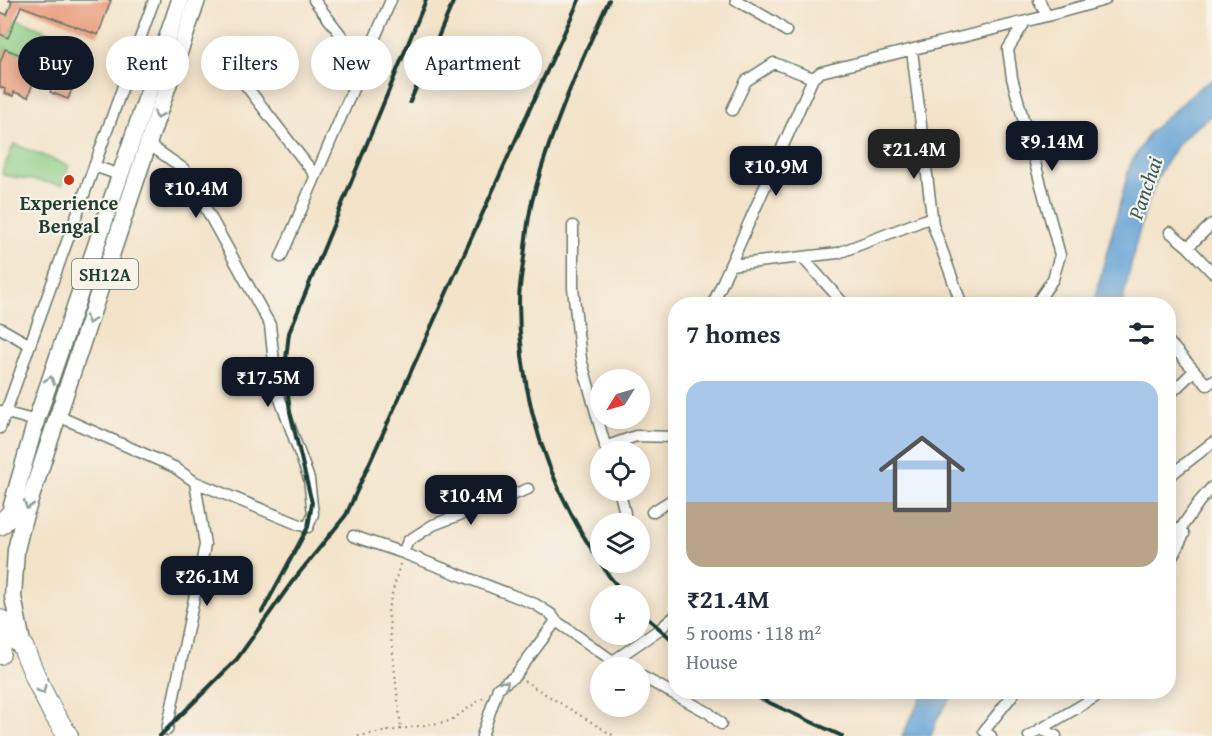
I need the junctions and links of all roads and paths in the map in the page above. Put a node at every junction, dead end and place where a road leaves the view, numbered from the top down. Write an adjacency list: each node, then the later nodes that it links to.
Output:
1 (154, 0): 20 (street)
2 (180, 0): 22 (main road, SH12A)
3 (197, 0): 19 (main road, SH12A, one-way to 19)
4 (314, 0): 12 (street)
5 (391, 0): 13 (street)
6 (736, 0): 11 (street)
7 (1039, 0): 9 (street)
8 (1105, 0): 9 (street)
9 (1047, 16): 10 (street)
10 (1025, 22): 14 (street); 35 (street)
11 (786, 31)
12 (342, 36)
13 (376, 36)
14 (912, 50): 15 (street); 23 (street)
15 (813, 78): 18 (street); 30 (street)
16 (249, 90): 21 (street)
17 (353, 90): 21 (street)
18 (732, 110)
19 (148, 144): 22 (main road, SH12A); 51 (street)
20 (94, 166): 22 (street); 37 (street)
21 (315, 175): 28 (street)
22 (128, 178): 43 (main road, SH12A, one-way to 43); 44 (main road, SH12A, one-way to 22)
23 (932, 217): 29 (street); 34 (street)
24 (1212, 224): 27 (street)
25 (573, 226): 47 (street)
26 (1170, 232): 27 (street)
27 (1188, 247): 31 (street)
28 (281, 257)
29 (802, 257): 30 (street); 33 (street)
30 (730, 265): 32 (street)
31 (1212, 272)
32 (716, 297)
33 (838, 297)
34 (959, 297)
35 (1041, 297)
36 (0, 328): 37 (street)
37 (30, 345): 42 (street)
38 (1176, 350): 39 (street)
39 (1194, 371): 40 (street); 41 (street)
40 (1212, 381)
41 (1176, 388)
42 (3, 412): 44 (street); 45 (street)
43 (58, 416): 51 (street); 67 (main road, SH12A, one-way to 67)
44 (36, 421): 58 (main road, SH12A)
45 (0, 428)
46 (668, 436): 48 (street)
47 (604, 441)
48 (624, 441)
49 (1212, 443): 50 (street)
50 (1176, 471)
51 (195, 482): 81 (street)
52 (1212, 487): 60 (street)
53 (528, 489): 63 (street)
54 (622, 501): 57 (street)
55 (668, 502): 56 (street)
56 (652, 512)
57 (626, 513)
58 (4, 520)
59 (1176, 529): 60 (street)
60 (1179, 531): 62 (street)
61 (353, 536): 63 (street)
62 (1176, 550)
63 (403, 553): 64 (street); 79 (path)
64 (556, 621): 69 (street); 71 (street)
65 (2, 622): 67 (highway); 68 (highway)
66 (668, 622): 70 (street)
67 (23, 647): 82 (highway, SH12A, one-way to 82)
68 (0, 654)
69 (607, 657)
70 (619, 657)
71 (515, 676): 73 (street, one-way to 71); 85 (path)
72 (650, 681): 74 (street)
73 (498, 688): 79 (path); 84 (street)
74 (668, 691)
75 (683, 699): 78 (street)
76 (1009, 699): 86 (street)
77 (1092, 699): 80 (street)
78 (721, 724)
79 (401, 729): 83 (path)
80 (1040, 729): 87 (street); 88 (street)
81 (167, 730)
82 (65, 733)
83 (358, 736)
84 (482, 736)
85 (614, 736)
86 (991, 736)
87 (1029, 736)
88 (1056, 736)

